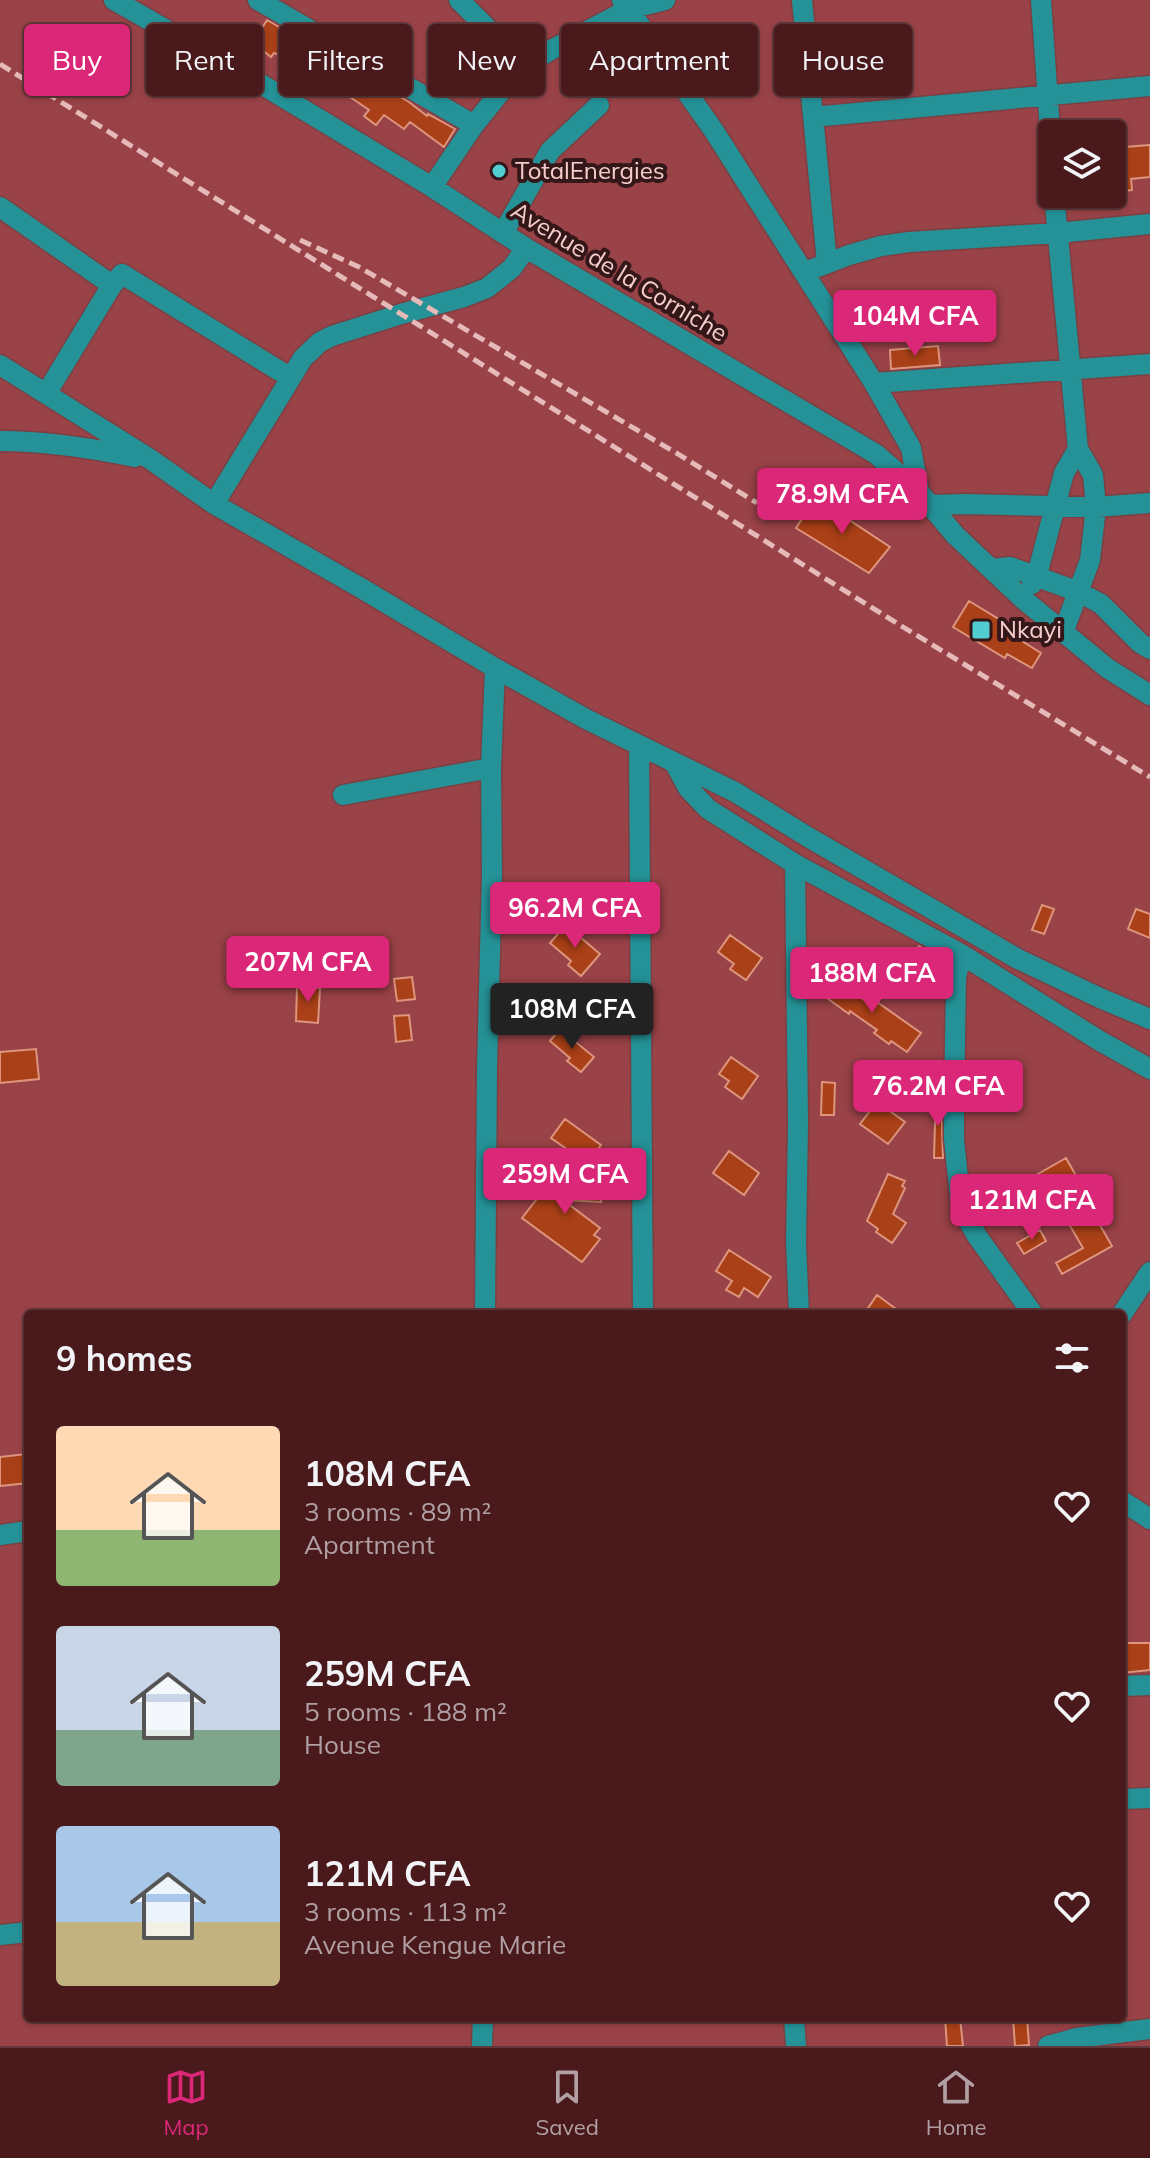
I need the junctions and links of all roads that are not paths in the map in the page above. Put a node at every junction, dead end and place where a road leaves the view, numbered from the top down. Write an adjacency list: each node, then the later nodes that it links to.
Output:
1 (114, 0): 15 (street, Avenue de la Corniche)
2 (258, 0): 14 (street)
3 (459, 0): 8 (street)
4 (665, 0): 7 (street)
5 (802, 0): 12 (street)
6 (1041, 0): 10 (street)
7 (626, 5): 14 (street); 23 (street)
8 (483, 24)
9 (1150, 86): 10 (street)
10 (1048, 95): 12 (street); 13 (street)
11 (599, 105): 19 (street)
12 (813, 117): 22 (street)
13 (1050, 120)
14 (474, 125): 15 (street)
15 (432, 187): 19 (street, Avenue de la Corniche)
16 (0, 207): 24 (street)
17 (1055, 208): 20 (street)
18 (1150, 224): 20 (street)
19 (503, 233): 21 (street, Avenue de la Corniche)
20 (1057, 233): 22 (street); 27 (street)
21 (526, 248): 28 (street); 34 (street, Avenue de la Corniche)
22 (827, 263): 23 (street)
23 (805, 272): 29 (street)
24 (112, 285): 28 (street); 30 (street)
25 (1150, 364): 27 (street)
26 (0, 365): 30 (street)
27 (1071, 370): 29 (street); 32 (street)
28 (291, 378): 36 (street)
29 (874, 383): 34 (street)
30 (46, 394): 33 (street)
31 (0, 441): 33 (street)
32 (1078, 449): 37 (street); 38 (street)
33 (150, 459): 36 (street)
34 (924, 499): 37 (street); 39 (street, Avenue de la Corniche)
35 (1150, 503): 38 (street)
36 (214, 504): 45 (street)
37 (1056, 506): 38 (street); 40 (street)
38 (1096, 507): 41 (street)
39 (991, 569): 40 (street); 42 (street, Avenue de la Corniche)
40 (1037, 575): 41 (street); 42 (street)
41 (1079, 592): 43 (street); 44 (street)
42 (1023, 599): 43 (street, Avenue de la Corniche)
43 (1063, 633): 46 (street, Avenue de la Corniche)
44 (1150, 649)
45 (495, 668): 47 (street); 49 (street)
46 (1150, 695)
47 (639, 745): 48 (street); 57 (street)
48 (674, 762): 51 (street); 53 (street)
49 (491, 768): 50 (street); 56 (street)
50 (343, 795)
51 (795, 864): 52 (street); 58 (street)
52 (961, 954): 54 (street); 59 (street)
53 (1150, 1019)
54 (1150, 1069)
55 (1150, 1272): 60 (street)
56 (485, 1310)
57 (643, 1310)
58 (799, 1310)
59 (1030, 1310)
60 (1125, 1310)
61 (1126, 1504): 62 (street)
62 (1150, 1519)
63 (24, 1532): 64 (street)
64 (0, 1535)
65 (1150, 1685): 66 (street)
66 (1126, 1686)
67 (1150, 1798): 68 (street)
68 (1126, 1799)
69 (24, 1932): 70 (street)
70 (0, 1935)
71 (483, 2022): 76 (street)
72 (794, 2022): 77 (street)
73 (1090, 2022): 75 (street)
74 (1150, 2029): 75 (street)
75 (1075, 2042): 78 (street)
76 (482, 2046)
77 (796, 2046)
78 (1048, 2046)

